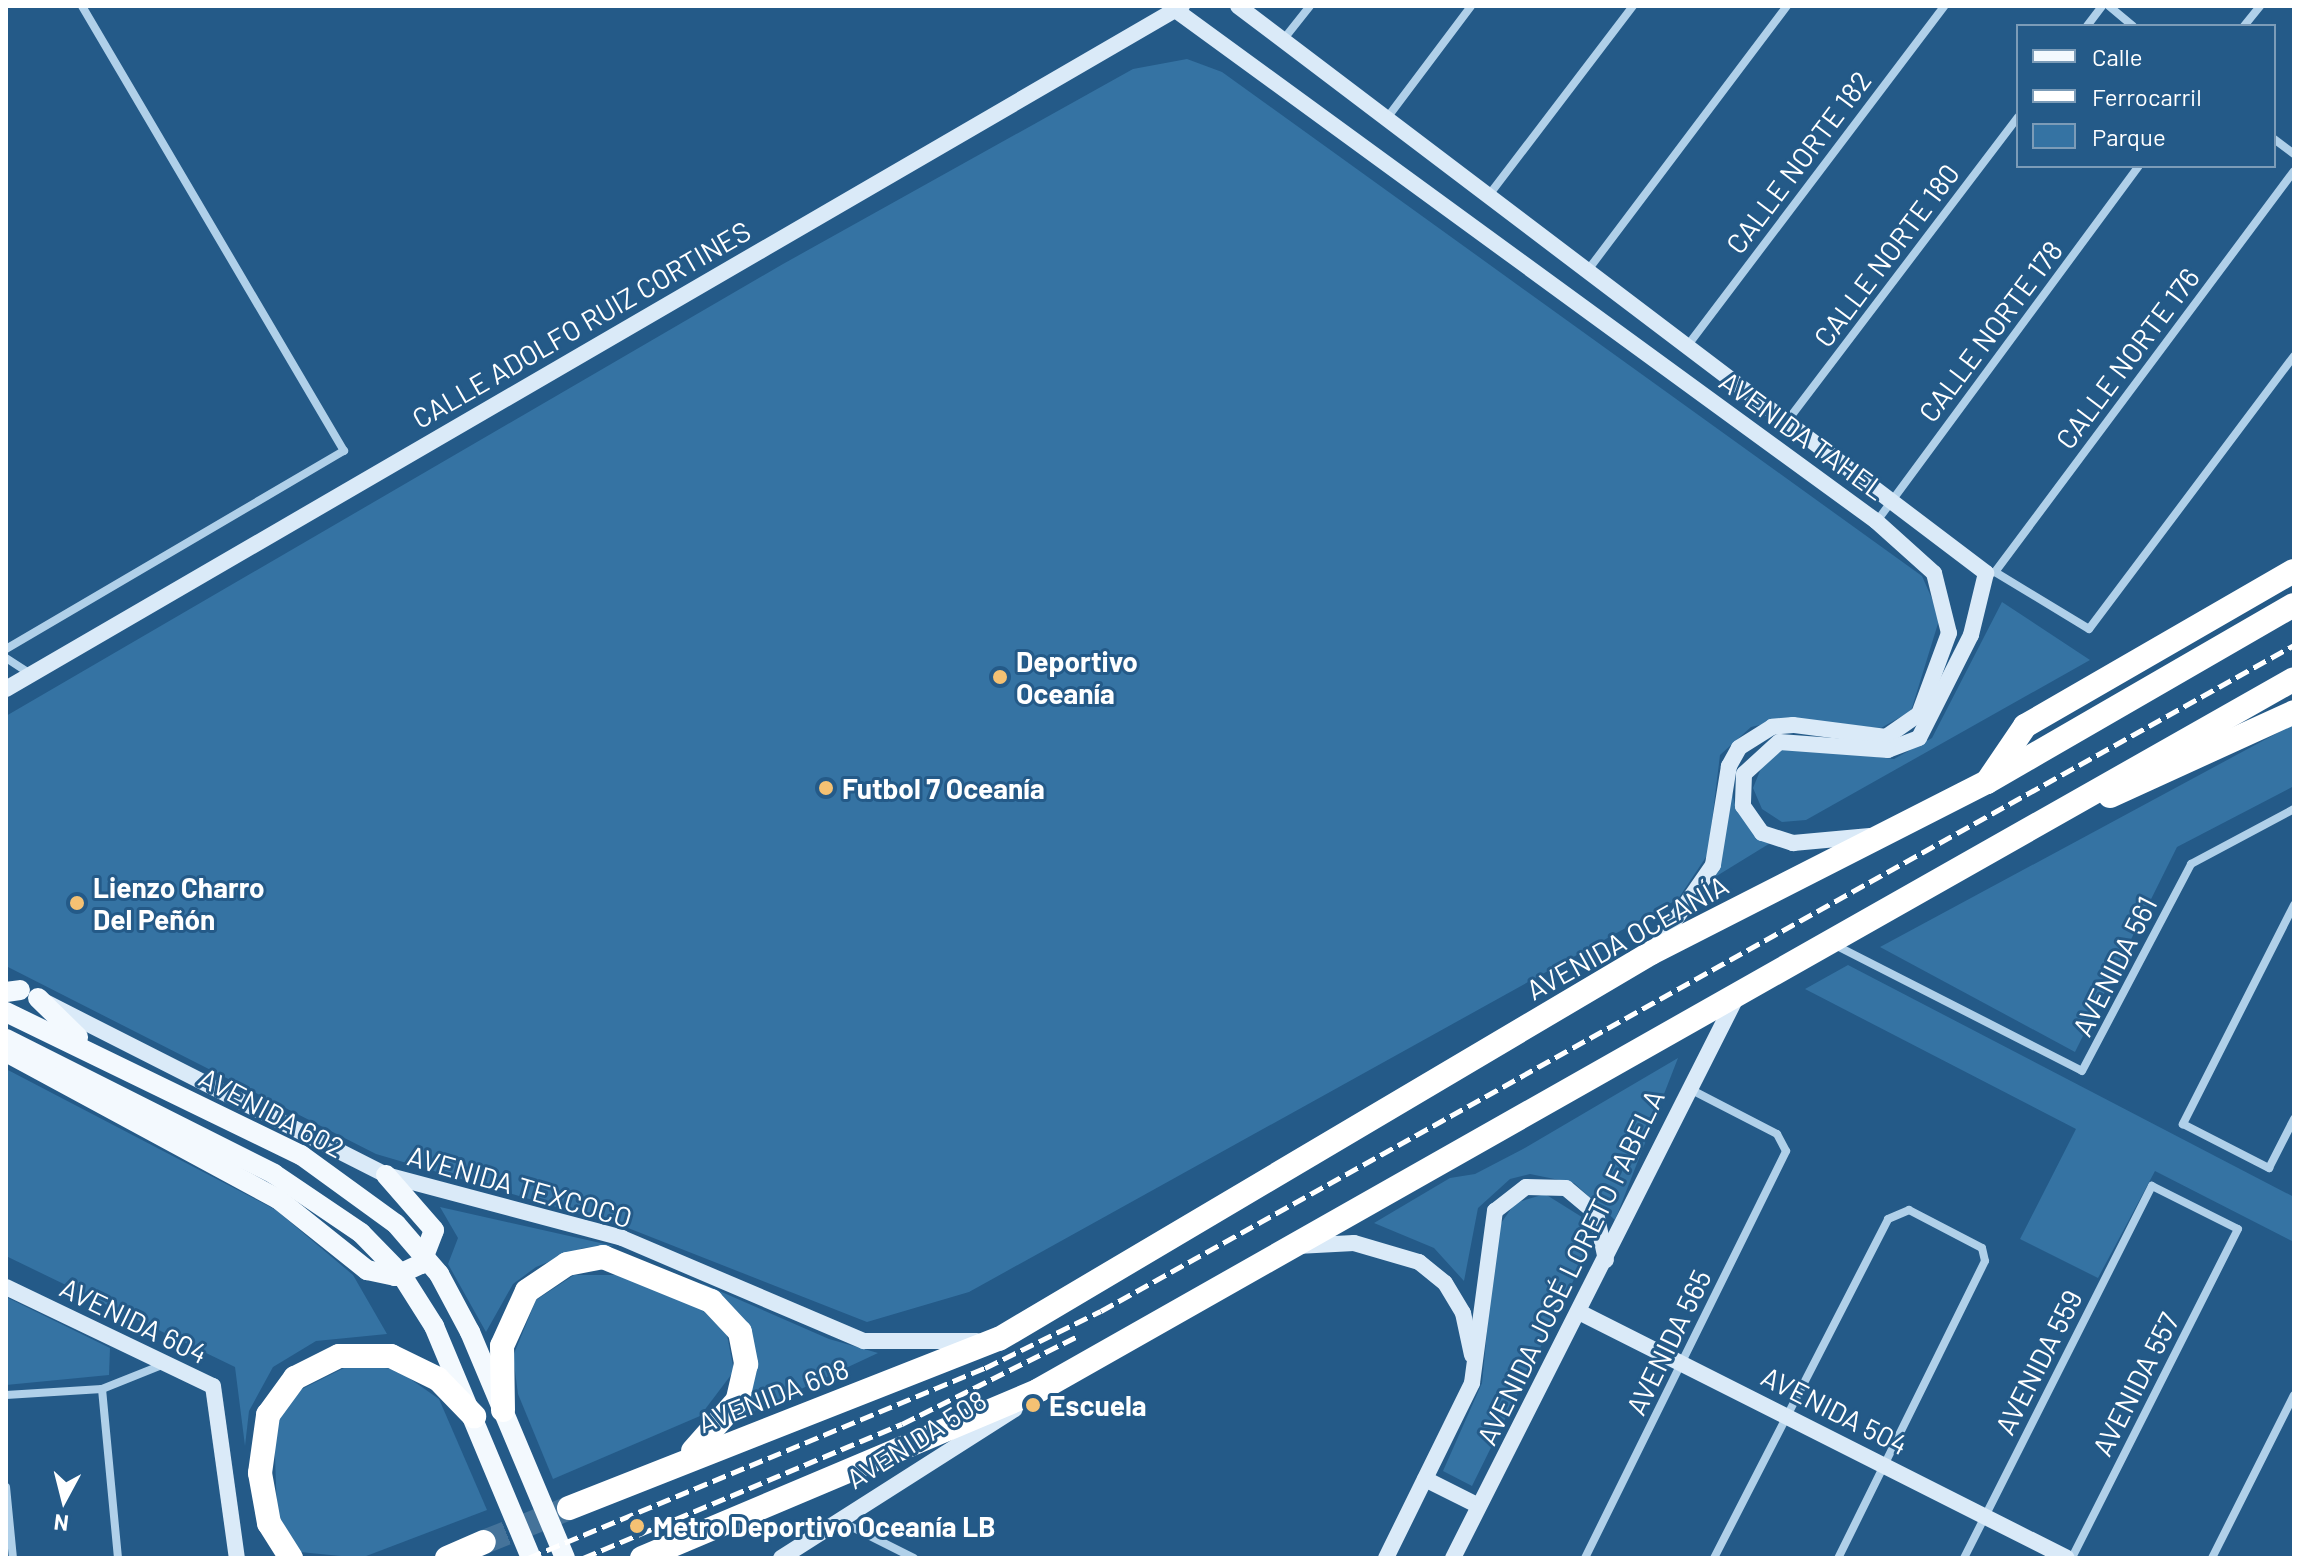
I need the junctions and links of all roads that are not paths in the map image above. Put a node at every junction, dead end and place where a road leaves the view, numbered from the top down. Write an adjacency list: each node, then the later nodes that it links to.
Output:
1 (82, 6): 32 (street)
2 (1238, 6): 15 (street, AVENIDA TAHEL)
3 (1310, 6): 15 (street)
4 (1471, 6): 16 (street)
5 (1633, 6): 22 (street)
6 (1787, 6): 23 (street)
7 (1944, 6): 24 (street, CALLE NORTE 182)
8 (2102, 6): 12 (street)
9 (2109, 6): 13 (street)
10 (2260, 6): 14 (street)
11 (1175, 8): 28 (street, AVENIDA TAHEL); 34 (street, CALLE ADOLFO RUIZ CORTINES)
12 (2088, 24)
13 (2131, 24)
14 (2246, 24)
15 (1283, 40): 16 (street, AVENIDA TAHEL)
16 (1387, 118): 22 (street, AVENIDA TAHEL)
17 (2016, 120): 26 (street, CALLE NORTE 180)
18 (2276, 140): 19 (street)
19 (2294, 154)
20 (2138, 168): 27 (street, CALLE NORTE 178)
21 (2294, 171): 30 (street, CALLE NORTE 176)
22 (1489, 195): 23 (street, AVENIDA TAHEL)
23 (1588, 270): 24 (street, AVENIDA TAHEL)
24 (1688, 345): 26 (street, AVENIDA TAHEL)
25 (2294, 356): 30 (street, AVENIDA TAHEL)
26 (1788, 420): 27 (street, AVENIDA TAHEL)
27 (1894, 498): 28 (street, CALLE NORTE 178); 30 (street, AVENIDA TAHEL)
28 (1876, 521): 44 (street, AVENIDA TAHEL)
29 (2294, 571): 38 (highway)
30 (1991, 572): 41 (street)
31 (2294, 605): 38 (highway, AVENIDA OCEANÍA)
32 (6, 649)
33 (6, 658): 34 (street)
34 (31, 674): 36 (street, CALLE ADOLFO RUIZ CORTINES)
35 (2294, 679): 39 (highway)
36 (6, 689)
37 (2294, 712): 39 (highway)
38 (1987, 782): 41 (highway, AVENIDA OCEANÍA)
39 (2073, 805): 43 (highway)
40 (2294, 809): 43 (street, AVENIDA 561)
41 (1888, 834): 44 (highway, AVENIDA OCEANÍA)
42 (2294, 905): 52 (street)
43 (1835, 945): 46 (highway)
44 (1651, 953): 59 (highway, AVENIDA OCEANÍA)
45 (17, 991): 49 (main road); 53 (street, AVENIDA TEXCOCO)
46 (1735, 1000): 51 (street, AVENIDA JOSÉ LORETO FABELA); 55 (highway)
47 (6, 1012): 49 (main road, AVENIDA 602)
48 (6, 1039): 69 (main road, AVENIDA 602)
49 (89, 1048): 67 (main road, AVENIDA 602)
50 (6, 1052): 53 (main road)
51 (1687, 1088): 56 (street, AVENIDA JOSÉ LORETO FABELA); 60 (street, AVENIDA 565)
52 (2294, 1119)
53 (386, 1175): 59 (street, AVENIDA TEXCOCO)
54 (2238, 1229): 76 (street, AVENIDA 559); 95 (street, AVENIDA 557)
55 (1287, 1247): 62 (street); 64 (highway)
56 (1606, 1266): 58 (street, AVENIDA JOSÉ LORETO FABELA); 62 (street)
57 (6, 1287): 61 (street, AVENIDA 604)
58 (1579, 1312): 60 (street, AVENIDA 504); 74 (street, AVENIDA JOSÉ LORETO FABELA)
59 (999, 1339): 71 (highway, AVENIDA 608)
60 (1683, 1362): 68 (street, AVENIDA 504); 91 (street, AVENIDA 565)
61 (167, 1363): 63 (street); 81 (street, AVENIDA 604)
62 (1472, 1383): 72 (street, AVENIDA JOSÉ LORETO FABELA)
63 (102, 1389): 65 (street); 80 (street)
64 (1039, 1390): 77 (street, AVENIDA 508); 86 (highway)
65 (6, 1395)
66 (2294, 1395): 96 (street)
67 (503, 1410): 71 (highway); 85 (main road, AVENIDA 602)
68 (1787, 1414): 70 (street, AVENIDA 504); 70 (street); 92 (street)
69 (474, 1416): 82 (highway); 84 (main road)
70 (1886, 1465): 76 (street, AVENIDA 504); 93 (street)
71 (664, 1469): 75 (highway, AVENIDA 608)
72 (1425, 1479): 74 (street); 89 (street, AVENIDA JOSÉ LORETO FABELA)
73 (6, 1487): 79 (street)
74 (1479, 1506): 90 (street, AVENIDA JOSÉ LORETO FABELA)
75 (569, 1508)
76 (1986, 1515): 94 (street, AVENIDA 559); 95 (street, AVENIDA 504)
77 (837, 1519): 87 (street, AVENIDA 508); 88 (street)
78 (484, 1542): 83 (highway)
79 (13, 1558)
80 (118, 1558)
81 (237, 1558)
82 (291, 1558)
83 (447, 1558)
84 (531, 1558)
85 (565, 1558)
86 (642, 1558)
87 (781, 1558)
88 (914, 1558)
89 (1386, 1558)
90 (1453, 1558)
91 (1585, 1558)
92 (1714, 1558)
93 (1838, 1558)
94 (1964, 1558)
95 (2069, 1558)
96 (2212, 1558)

